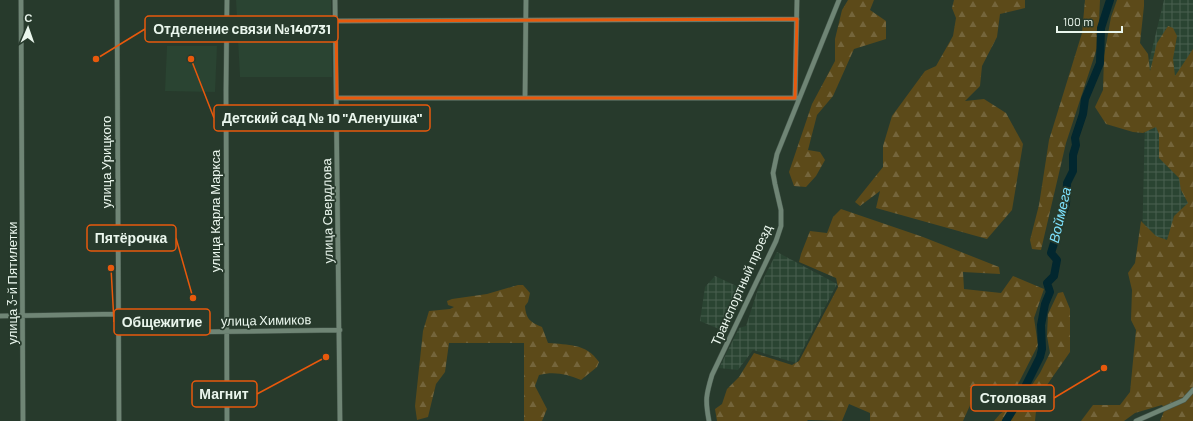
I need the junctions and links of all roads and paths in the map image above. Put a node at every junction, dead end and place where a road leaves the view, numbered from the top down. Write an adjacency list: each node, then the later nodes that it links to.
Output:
1 (21, 0): 14 (street, улица 3-й Пятилетки)
2 (117, 0): 15 (street, улица Урицкого)
3 (227, 0): 18 (street, улица Карла Маркса)
4 (336, 0): 10 (street, улица Свердлова)
5 (526, 0): 9 (street)
6 (798, 0): 8 (street)
7 (839, 0): 13 (street, Транспортный проезд)
8 (797, 19): 9 (street); 13 (street)
9 (525, 20): 10 (street); 12 (street)
10 (336, 21): 11 (street, улица Свердлова)
11 (337, 98): 12 (street); 17 (street, улица Свердлова)
12 (525, 98): 13 (street)
13 (797, 98): 25 (street, Транспортный проезд)
14 (23, 314): 15 (street); 16 (street); 21 (street, улица 3-й Пятилетки)
15 (118, 314): 22 (street, улица Урицкого)
16 (0, 316)
17 (340, 330): 18 (street, улица Химиков); 24 (street, улица Свердлова)
18 (226, 331): 19 (street, улица Химиков); 23 (street, улица Карла Маркса)
19 (192, 332)
20 (1193, 390): 26 (street)
21 (23, 421)
22 (119, 421)
23 (227, 421)
24 (340, 421)
25 (709, 421)
26 (1136, 421)

